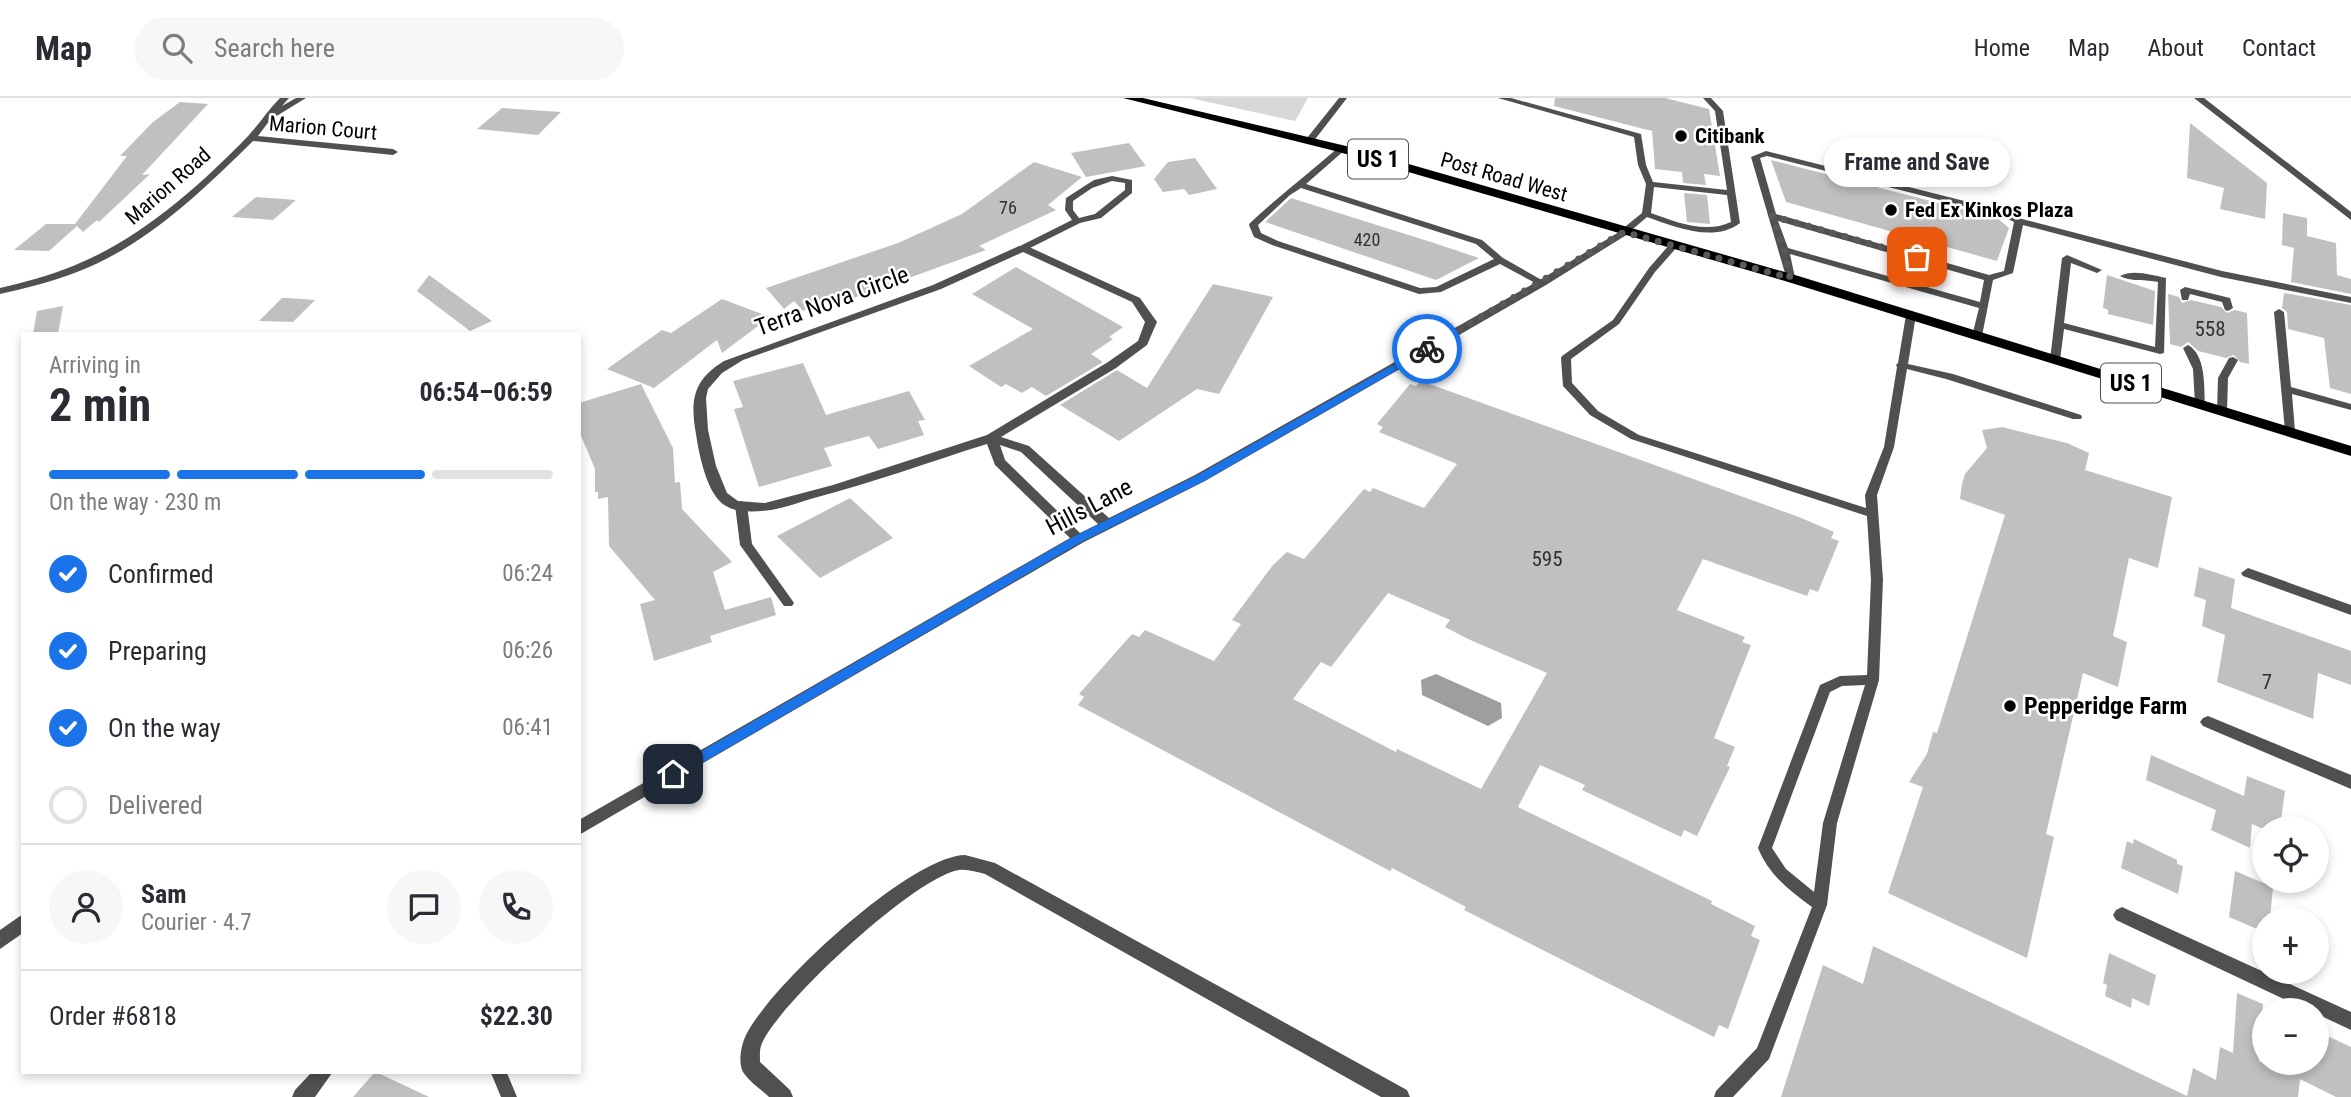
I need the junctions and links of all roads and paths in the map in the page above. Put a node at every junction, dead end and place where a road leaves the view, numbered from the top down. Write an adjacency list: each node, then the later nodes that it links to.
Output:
1 (285, 98): 8 (street, Marion Road)
2 (302, 98): 8 (street, Marion Road)
3 (1129, 98): 11 (main road, Post Road West / US 1)
4 (1343, 98): 11 (lane)
5 (1502, 98): 9 (lane)
6 (1707, 98): 16 (lane)
7 (2198, 98): 19 (street)
8 (269, 118): 10 (street, Marion Road)
9 (1638, 136): 14 (lane)
10 (250, 138): 13 (street, Marion Court); 32 (street, Marion Road)
11 (1310, 140): 12 (main road, Post Road West / US 1)
12 (1342, 149): 15 (lane); 22 (main road, Post Road West / US 1)
13 (393, 152)
14 (1650, 184): 16 (lane); 17 (lane)
15 (1300, 186): 26 (lane); 26 (lane)
16 (1731, 193): 17 (lane)
17 (1646, 214): 22 (lane)
18 (1772, 216): 21 (lane); 25 (lane); 30 (lane)
19 (2351, 216)
20 (1077, 221): 20 (lane); 24 (lane)
21 (2019, 221): 30 (lane); 34 (lane)
22 (1624, 232): 23 (main road, US 1); 31 (street, Hills Lane)
23 (1674, 246): 29 (main road, US 1); 54 (lane)
24 (1023, 248): 51 (street); 53 (street, Terra Nova Circle)
25 (1784, 250): 29 (lane); 35 (lane)
26 (1500, 260): 31 (lane)
27 (2097, 265): 39 (lane)
28 (2125, 271): 39 (lane)
29 (1790, 278): 38 (main road, US 1)
30 (1989, 278): 35 (lane)
31 (1542, 283): 55 (street, Hills Lane)
32 (0, 291)
33 (2185, 298): 36 (lane)
34 (2351, 300)
35 (1984, 306): 40 (lane)
36 (2228, 308)
37 (2278, 312): 45 (lane)
38 (1911, 315): 40 (main road, US 1); 44 (lane)
39 (2059, 325): 42 (lane)
40 (1977, 336): 42 (main road, US 1)
41 (2188, 348): 46 (lane)
42 (2055, 360): 46 (main road, US 1)
43 (2233, 360): 48 (lane)
44 (1902, 365): 49 (lane); 54 (lane)
45 (2286, 389): 47 (lane); 50 (lane)
46 (2200, 404): 48 (main road, US 1)
47 (2351, 407)
48 (2222, 411): 50 (main road, US 1)
49 (2077, 417)
50 (2290, 431): 52 (main road, US 1)
51 (991, 438): 53 (street); 55 (street); 56 (street)
52 (2351, 451)
53 (741, 505): 58 (lane)
54 (1872, 514): 60 (lane)
55 (1107, 524): 56 (street, Hills Lane)
56 (1079, 539): 63 (street, Hills Lane)
57 (2248, 573): 59 (street)
58 (788, 603)
59 (2351, 610)
60 (1873, 680): 64 (lane); 64 (lane)
61 (2208, 722): 62 (street)
62 (2351, 782)
63 (581, 827)
64 (1820, 905): 75 (lane)
65 (2122, 915): 68 (street)
66 (21, 924): 67 (street)
67 (0, 941)
68 (2351, 1021)
69 (322, 1074): 71 (street)
70 (499, 1074): 72 (lane)
71 (302, 1097)
72 (509, 1097)
73 (783, 1097): 74 (street)
74 (1400, 1097)
75 (1722, 1097)

